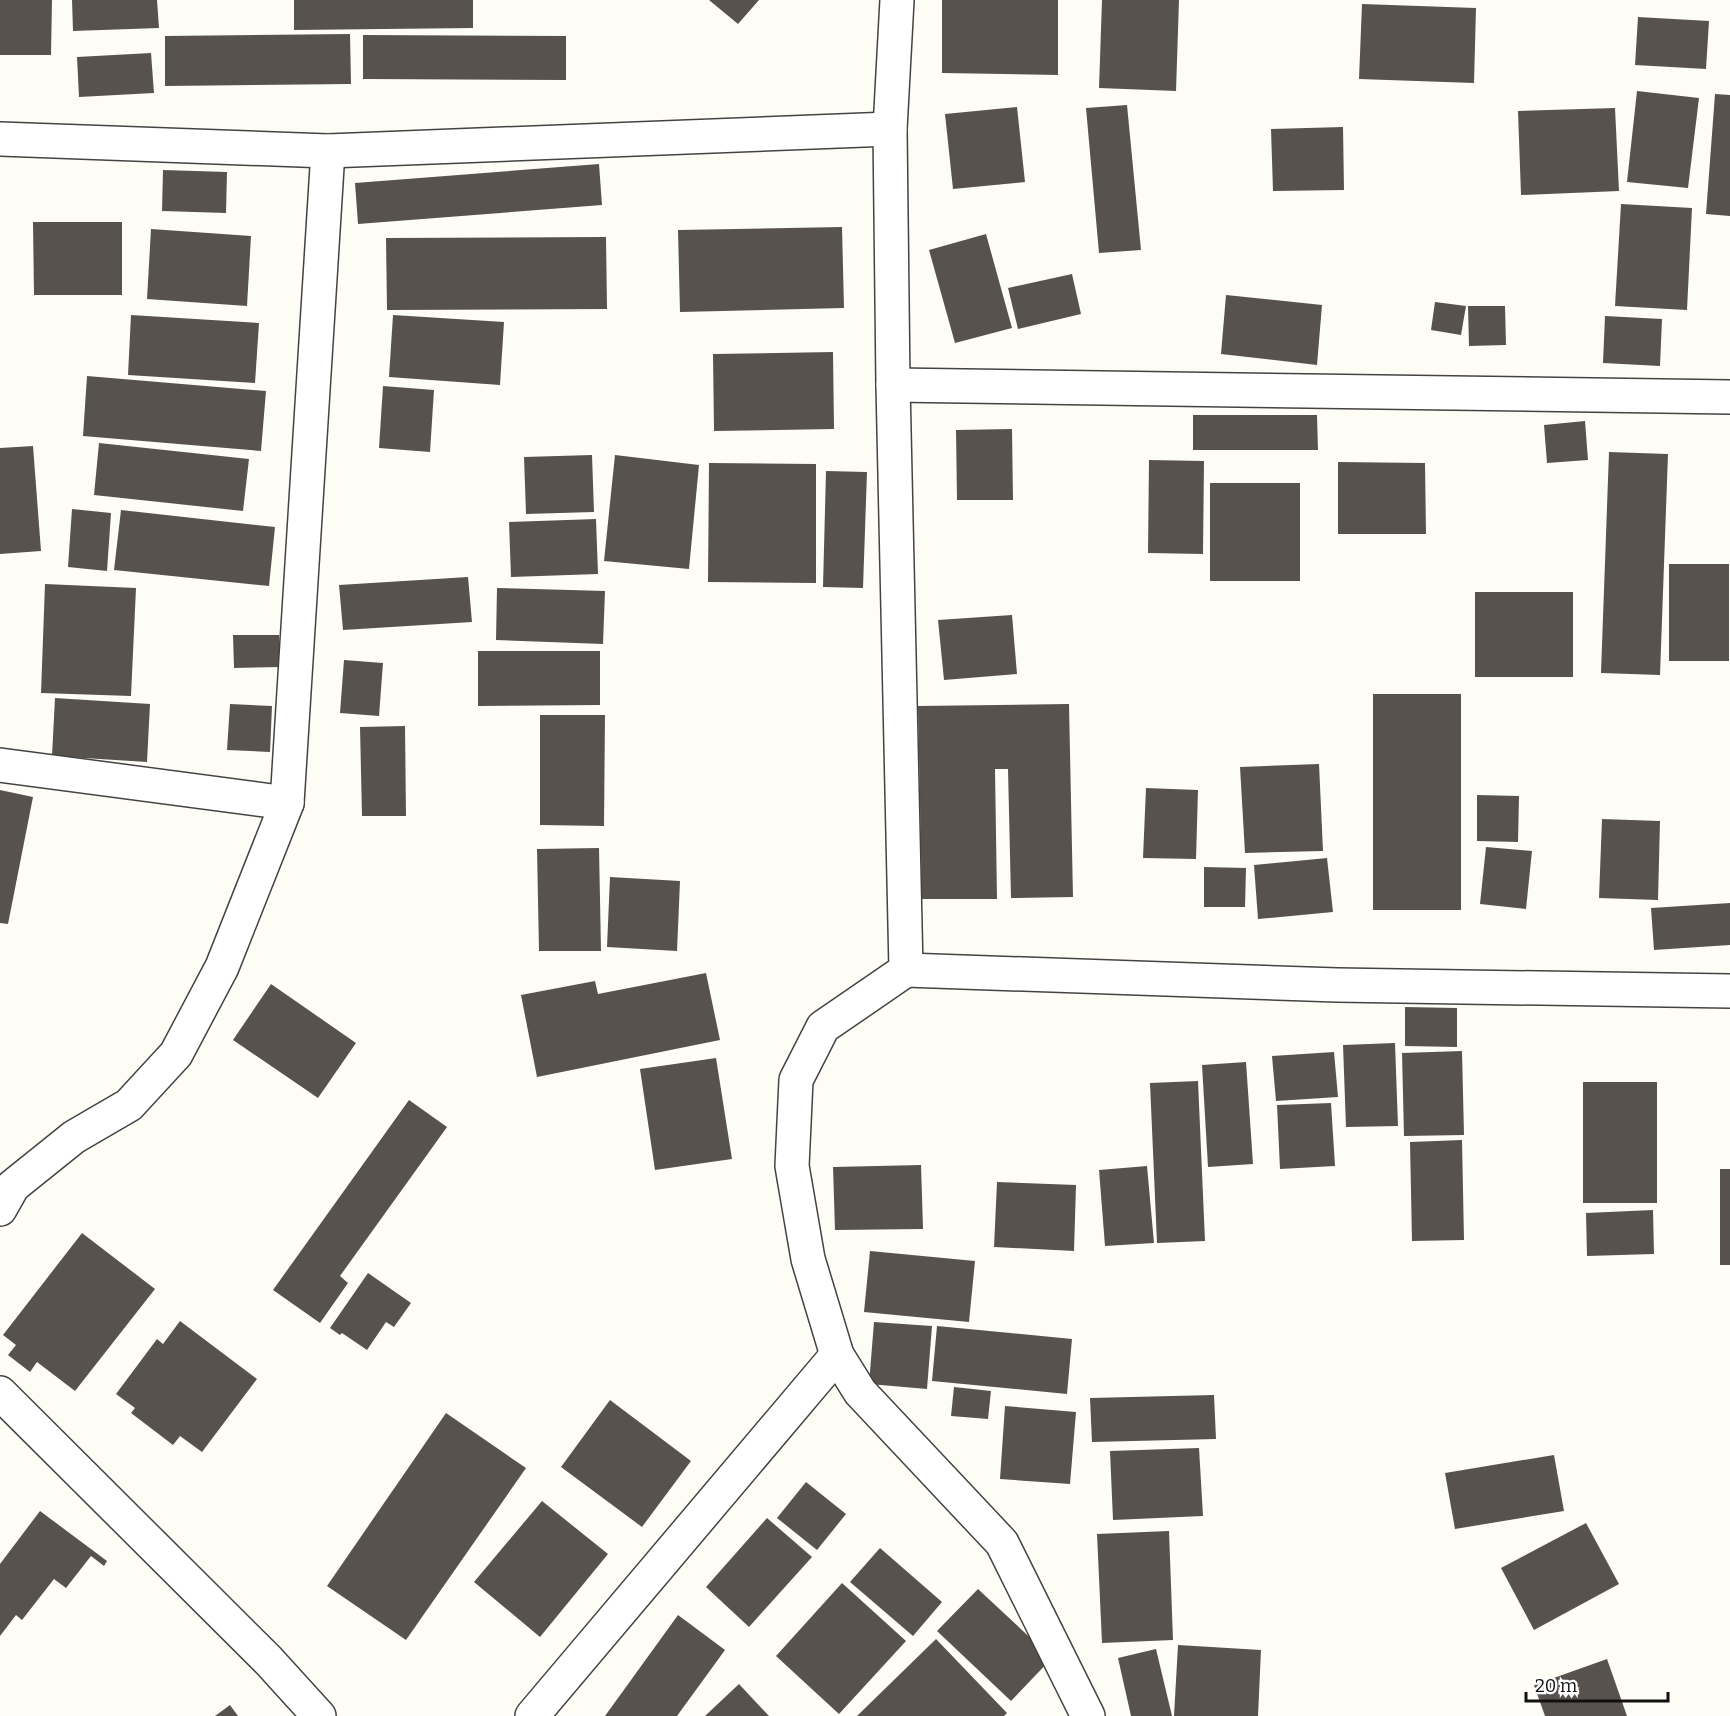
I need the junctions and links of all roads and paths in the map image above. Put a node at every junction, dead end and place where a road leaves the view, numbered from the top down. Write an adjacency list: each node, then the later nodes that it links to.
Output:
1 (897, 0): 2 (street)
2 (890, 129): 4 (street); 5 (street)
3 (0, 139): 4 (street)
4 (328, 151): 8 (street)
5 (892, 385): 6 (street); 9 (street)
6 (1730, 397)
7 (0, 765): 8 (street)
8 (287, 803): 11 (street)
9 (906, 970): 10 (street); 12 (street)
10 (1730, 991)
11 (0, 1209)
12 (837, 1355): 15 (street); 16 (street)
13 (0, 1392): 14 (street)
14 (319, 1716)
15 (532, 1716)
16 (1088, 1716)

